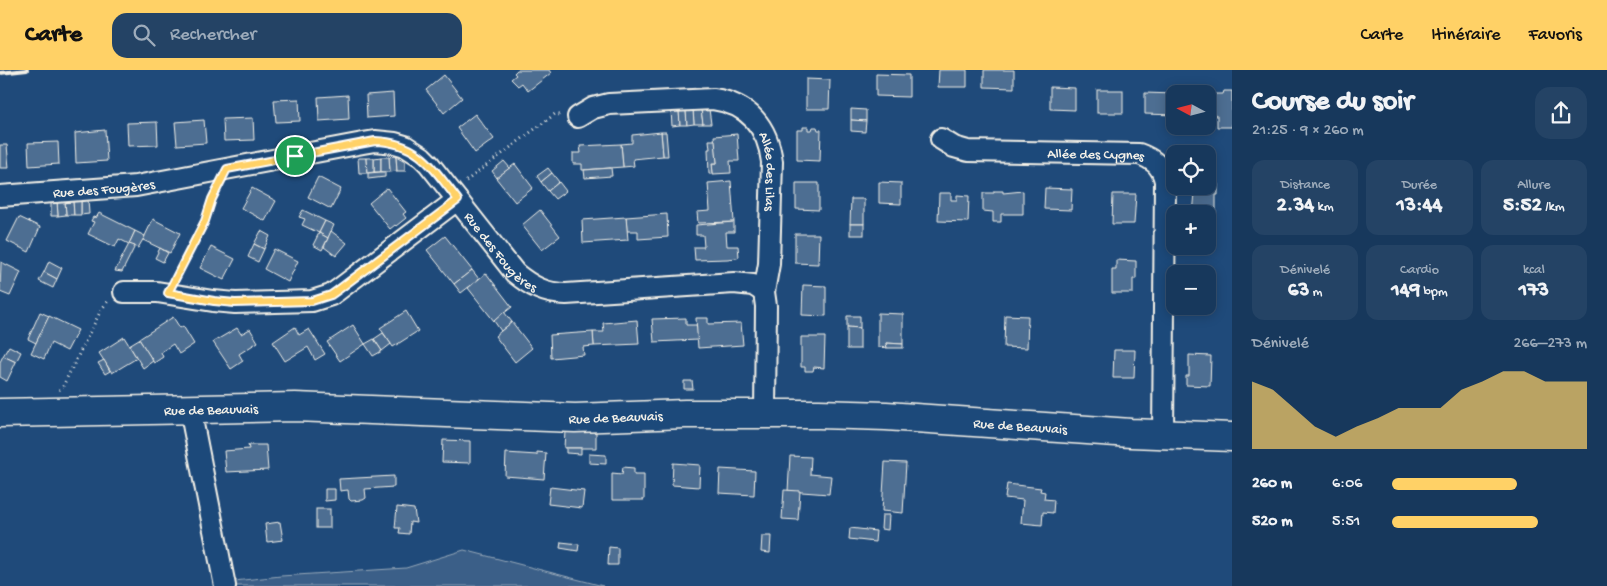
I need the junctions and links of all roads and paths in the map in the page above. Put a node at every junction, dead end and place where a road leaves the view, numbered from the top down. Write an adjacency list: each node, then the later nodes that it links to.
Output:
1 (578, 117): 5 (path); 7 (street, Allée des Lilas)
2 (941, 139): 13 (street, Allée des Cygnes)
3 (227, 169): 4 (street, Rue des Fougères); 5 (street, Rue des Fougères); 8 (path)
4 (0, 196)
5 (454, 196): 7 (street, Rue des Fougères); 8 (street)
6 (124, 292): 8 (street); 9 (path)
7 (764, 292): 12 (street, Allée des Lilas)
8 (168, 293)
9 (52, 394)
10 (190, 409): 11 (street, Rue de Beauvais); 12 (street, Rue de Beauvais); 15 (street)
11 (0, 413)
12 (765, 413): 13 (street, Rue de Beauvais)
13 (1163, 435): 14 (street, Rue de Beauvais)
14 (1232, 437)
15 (223, 578)

